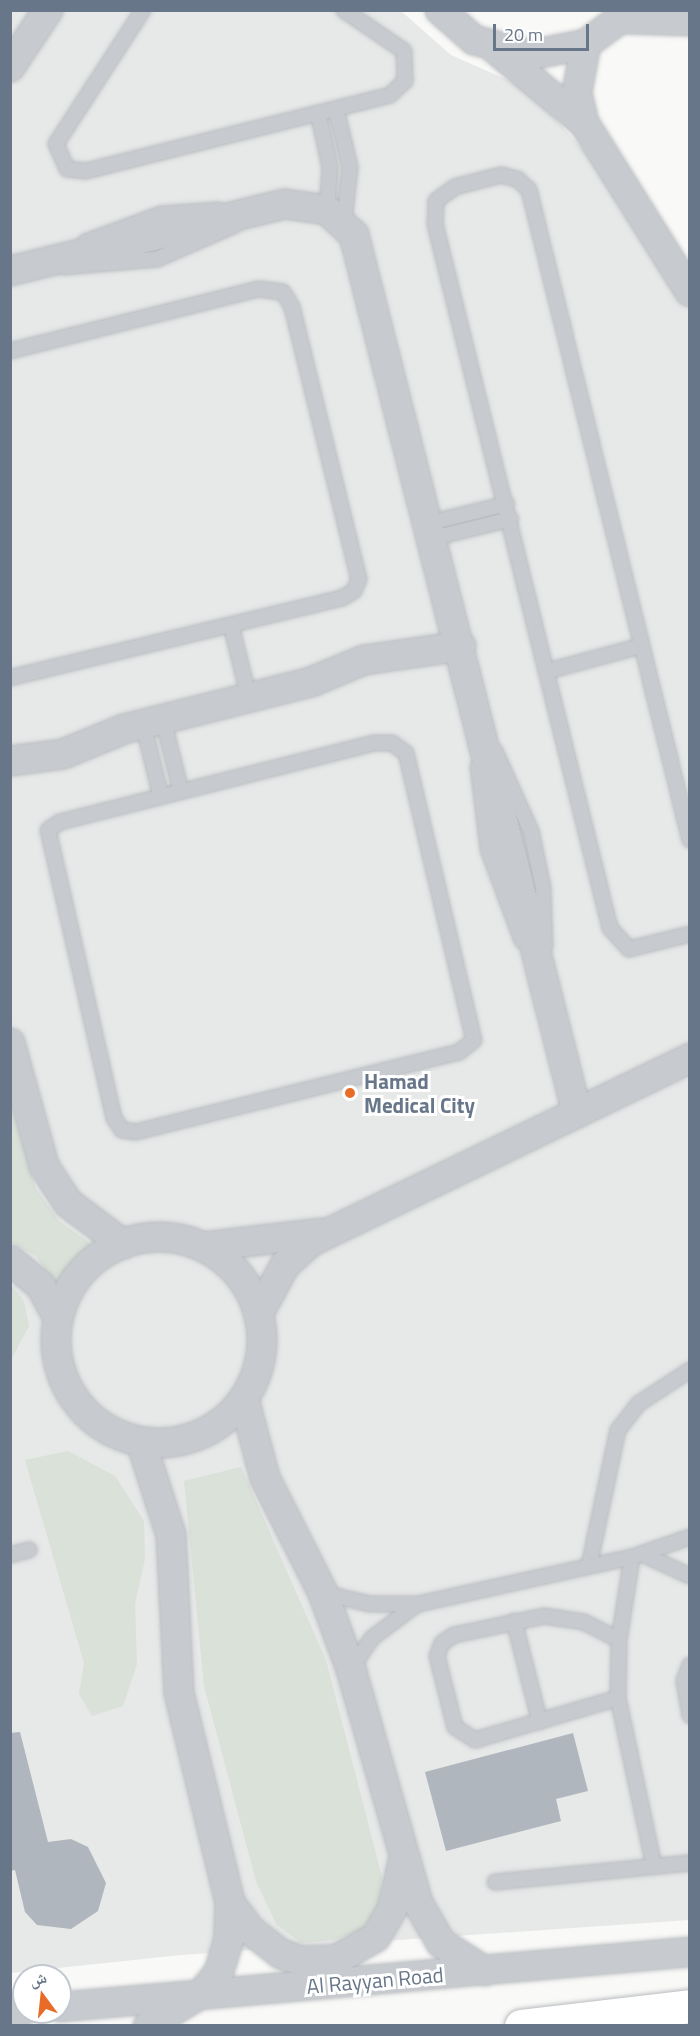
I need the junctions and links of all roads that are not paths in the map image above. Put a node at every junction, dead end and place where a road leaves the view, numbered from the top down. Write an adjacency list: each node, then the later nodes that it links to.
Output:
1 (143, 10): 11 (lane)
2 (344, 10): 10 (lane)
3 (440, 10): 8 (street)
4 (47, 11): 9 (street)
5 (628, 14): 6 (street); 7 (street)
6 (690, 21)
7 (586, 44): 8 (street); 12 (street)
8 (494, 48): 12 (street)
9 (10, 67)
10 (336, 109): 11 (lane); 13 (lane)
11 (318, 114): 13 (lane)
12 (584, 123): 15 (street)
13 (335, 216): 14 (street); 19 (street)
14 (10, 271)
15 (690, 292)
16 (10, 351): 20 (lane)
17 (507, 504): 18 (lane); 19 (lane); 22 (lane)
18 (511, 519): 19 (lane); 23 (lane)
19 (431, 531): 21 (street)
20 (231, 625): 24 (lane); 25 (lane)
21 (461, 646): 25 (street); 35 (street)
22 (641, 646): 23 (lane); 31 (lane)
23 (548, 671): 32 (lane)
24 (10, 678)
25 (249, 698): 26 (street)
26 (144, 724): 27 (street); 28 (street); 29 (lane); 30 (lane)
27 (10, 754)
28 (10, 761)
29 (181, 791): 30 (lane); 30 (lane)
30 (161, 797)
31 (690, 840)
32 (690, 934)
33 (10, 1043): 37 (street)
34 (690, 1058): 35 (street)
35 (577, 1113): 36 (street)
36 (328, 1232): 38 (street); 40 (street)
37 (123, 1244): 38 (street); 41 (street)
38 (203, 1247): 40 (street)
39 (10, 1260): 41 (street)
40 (259, 1313): 43 (street)
41 (58, 1318): 44 (street)
42 (690, 1370): 49 (lane)
43 (244, 1399): 44 (street); 51 (street)
44 (141, 1442): 64 (street)
45 (690, 1537): 48 (lane)
46 (29, 1550): 47 (lane)
47 (10, 1555)
48 (637, 1555): 49 (lane); 50 (lane); 54 (lane)
49 (589, 1566): 52 (lane)
50 (690, 1576)
51 (323, 1593): 52 (lane); 56 (street)
52 (418, 1604): 56 (lane)
53 (514, 1621): 54 (lane); 59 (lane); 59 (lane)
54 (620, 1640): 57 (lane)
55 (690, 1665): 58 (lane)
56 (351, 1669): 60 (street)
57 (618, 1698): 59 (lane); 62 (lane)
58 (690, 1715)
59 (540, 1722)
60 (403, 1862): 64 (street); 66 (street)
61 (690, 1863): 62 (lane)
62 (654, 1866): 63 (lane)
63 (495, 1882)
64 (230, 1903): 67 (street)
65 (690, 1952): 66 (street, Al Rayyan Road)
66 (485, 1971): 67 (street, Al Rayyan Road)
67 (202, 1993): 68 (street, Al Rayyan Road); 70 (street)
68 (72, 2006)
69 (690, 2006): 71 (highway)
70 (148, 2025)
71 (520, 2025)

